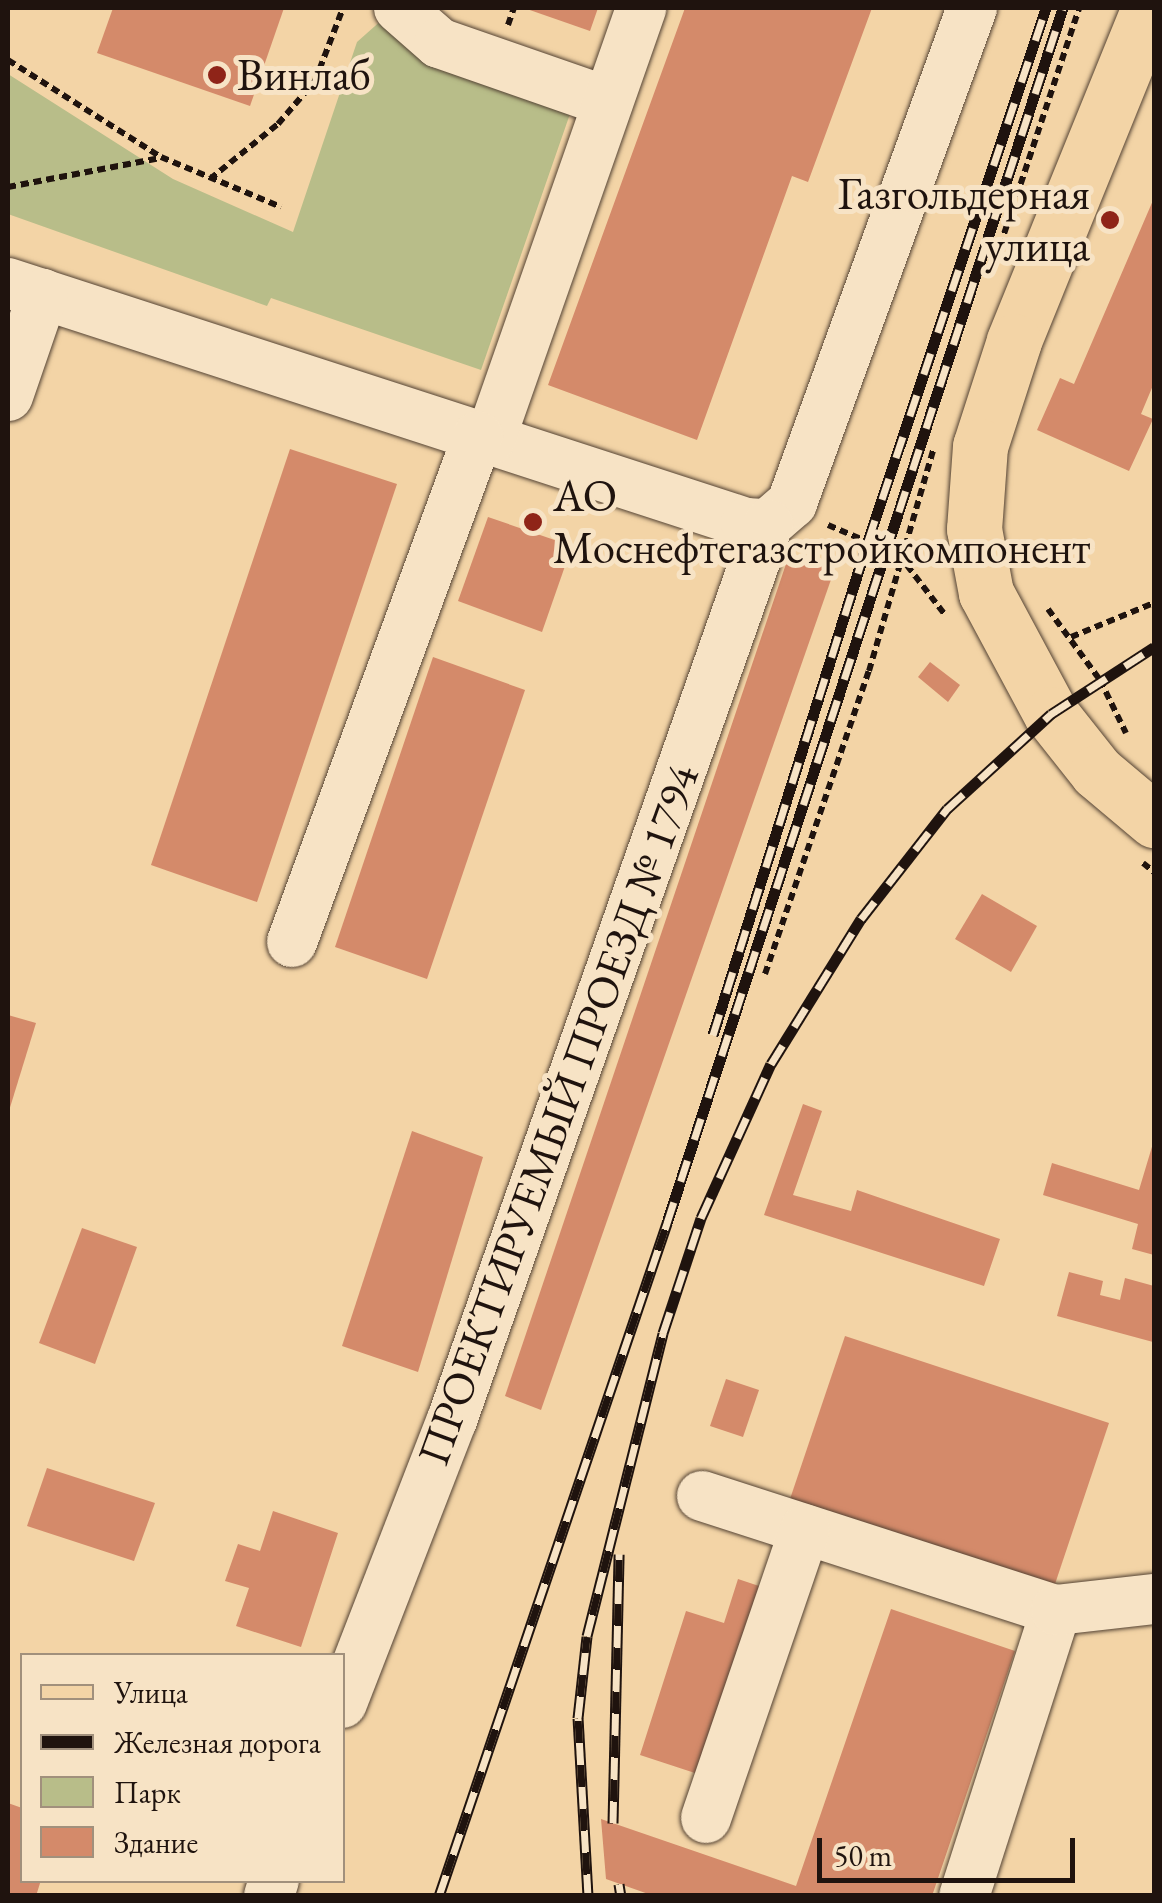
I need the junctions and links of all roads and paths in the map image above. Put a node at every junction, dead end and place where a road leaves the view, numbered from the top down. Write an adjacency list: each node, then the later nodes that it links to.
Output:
1 (343, 8): 9 (path)
2 (399, 8): 7 (street)
3 (641, 8): 7 (street)
4 (972, 8): 15 (street)
5 (1148, 8): 23 (main road)
6 (8, 60): 8 (path)
7 (608, 102): 14 (street)
8 (161, 157): 9 (path); 10 (path)
9 (209, 180): 11 (path)
10 (8, 186)
11 (281, 207)
12 (25, 288): 13 (street); 14 (street)
13 (8, 396)
14 (484, 438): 15 (street); 24 (street)
15 (768, 524): 30 (street, ПРОЕКТИРУЕМЫЙ ПРОЕЗД № 1794)
16 (828, 525): 17 (path)
17 (899, 555): 20 (path); 25 (path)
18 (1036, 595): 21 (path)
19 (1154, 602): 21 (path)
20 (942, 610)
21 (1071, 637): 22 (path)
22 (1136, 749)
23 (1154, 820)
24 (292, 942)
25 (766, 974)
26 (702, 1496): 27 (street)
27 (805, 1529): 29 (street); 31 (street)
28 (1154, 1598): 29 (street)
29 (1056, 1610): 32 (street)
30 (345, 1695)
31 (706, 1818)
32 (964, 1896)

